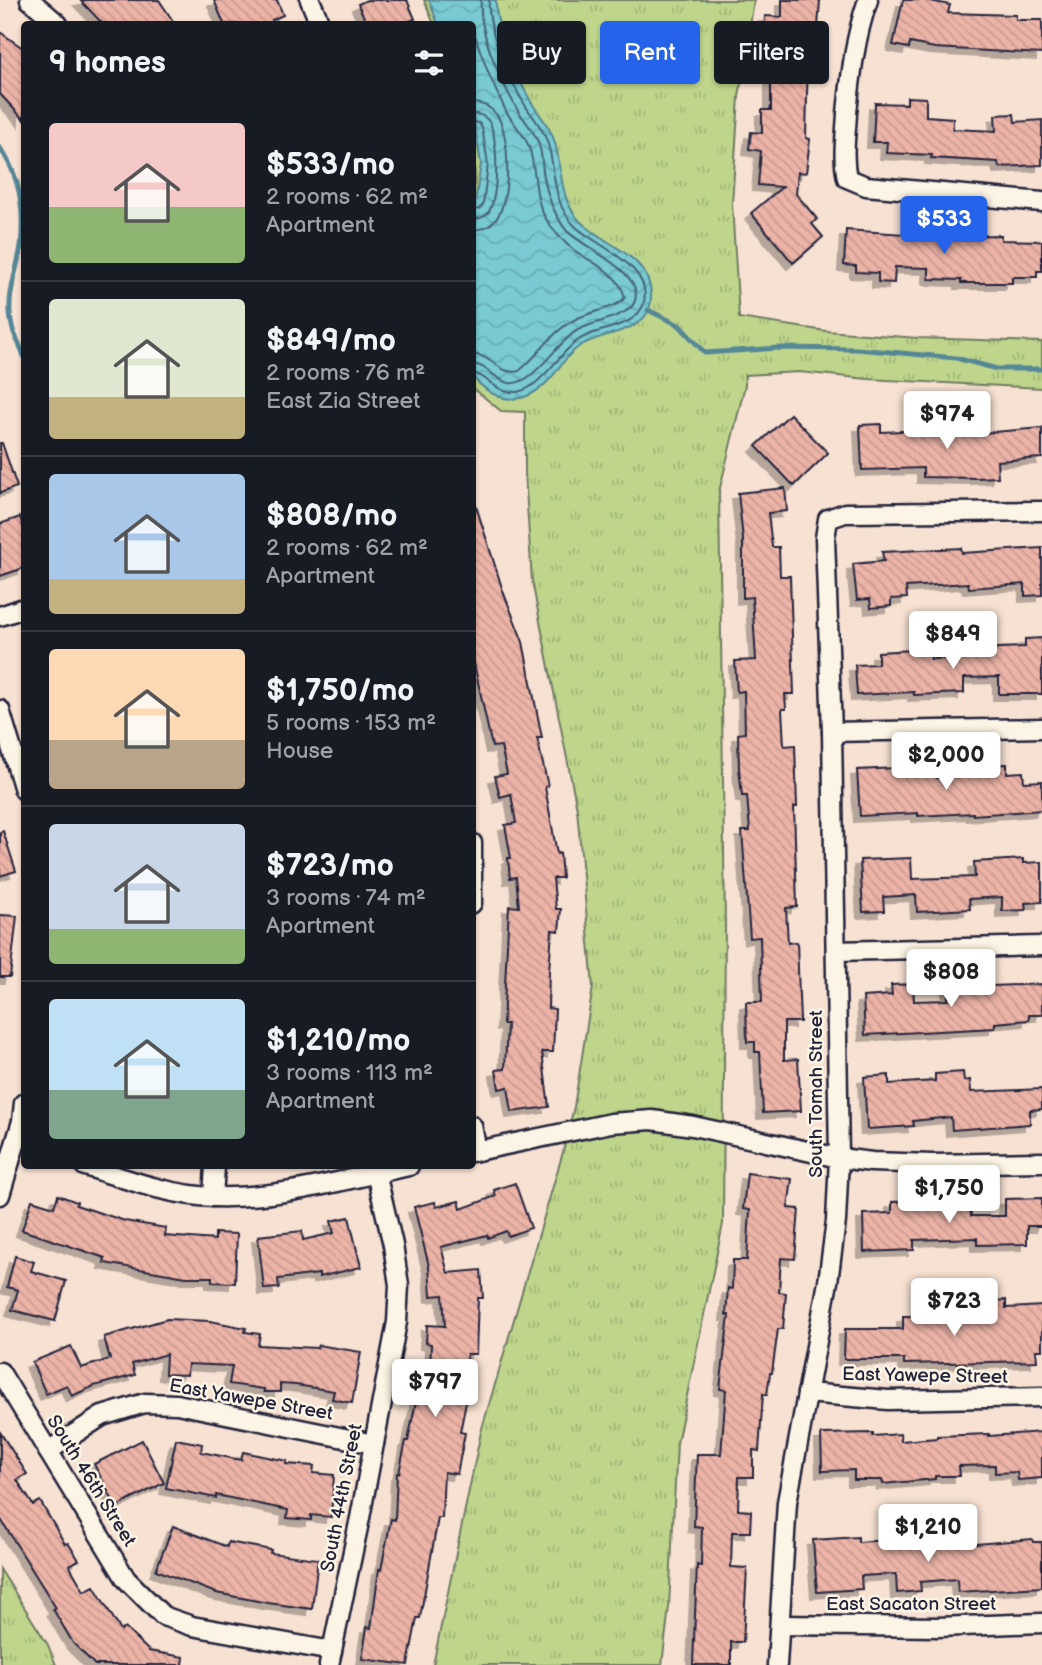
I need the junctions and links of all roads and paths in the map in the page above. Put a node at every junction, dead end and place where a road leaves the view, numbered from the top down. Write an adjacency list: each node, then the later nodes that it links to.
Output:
1 (30, 0): 4 (street)
2 (310, 0): 5 (street)
3 (868, 0): 6 (street)
4 (54, 21)
5 (319, 21)
6 (1042, 202)
7 (1042, 511): 12 (street, South Tomah Street)
8 (21, 609): 9 (street)
9 (0, 616)
10 (0, 710): 13 (street)
11 (1042, 728): 12 (street)
12 (832, 732): 15 (street, South Tomah Street)
13 (21, 780)
14 (1042, 946): 15 (street)
15 (836, 951): 19 (street, South Tomah Street)
16 (21, 1114): 17 (street)
17 (13, 1143): 25 (street)
18 (476, 1151): 19 (street)
19 (839, 1158): 20 (street); 28 (street, South Tomah Street)
20 (1042, 1162)
21 (96, 1169): 26 (street)
22 (215, 1169): 26 (street)
23 (395, 1169): 24 (street)
24 (376, 1173): 26 (street); 30 (street, South 44th Street)
25 (0, 1195)
26 (212, 1197)
27 (0, 1372): 31 (street, South 46th Street)
28 (807, 1393): 29 (street, East Yawepe Street); 33 (street, South Tomah Street)
29 (1042, 1397)
30 (374, 1444): 31 (street, East Yawepe Street); 34 (street, South 44th Street)
31 (48, 1451): 34 (street, South 46th Street)
32 (1042, 1623): 33 (street, East Sacaton Street)
33 (780, 1625): 35 (street, South Tomah Street)
34 (331, 1658)
35 (778, 1665)

